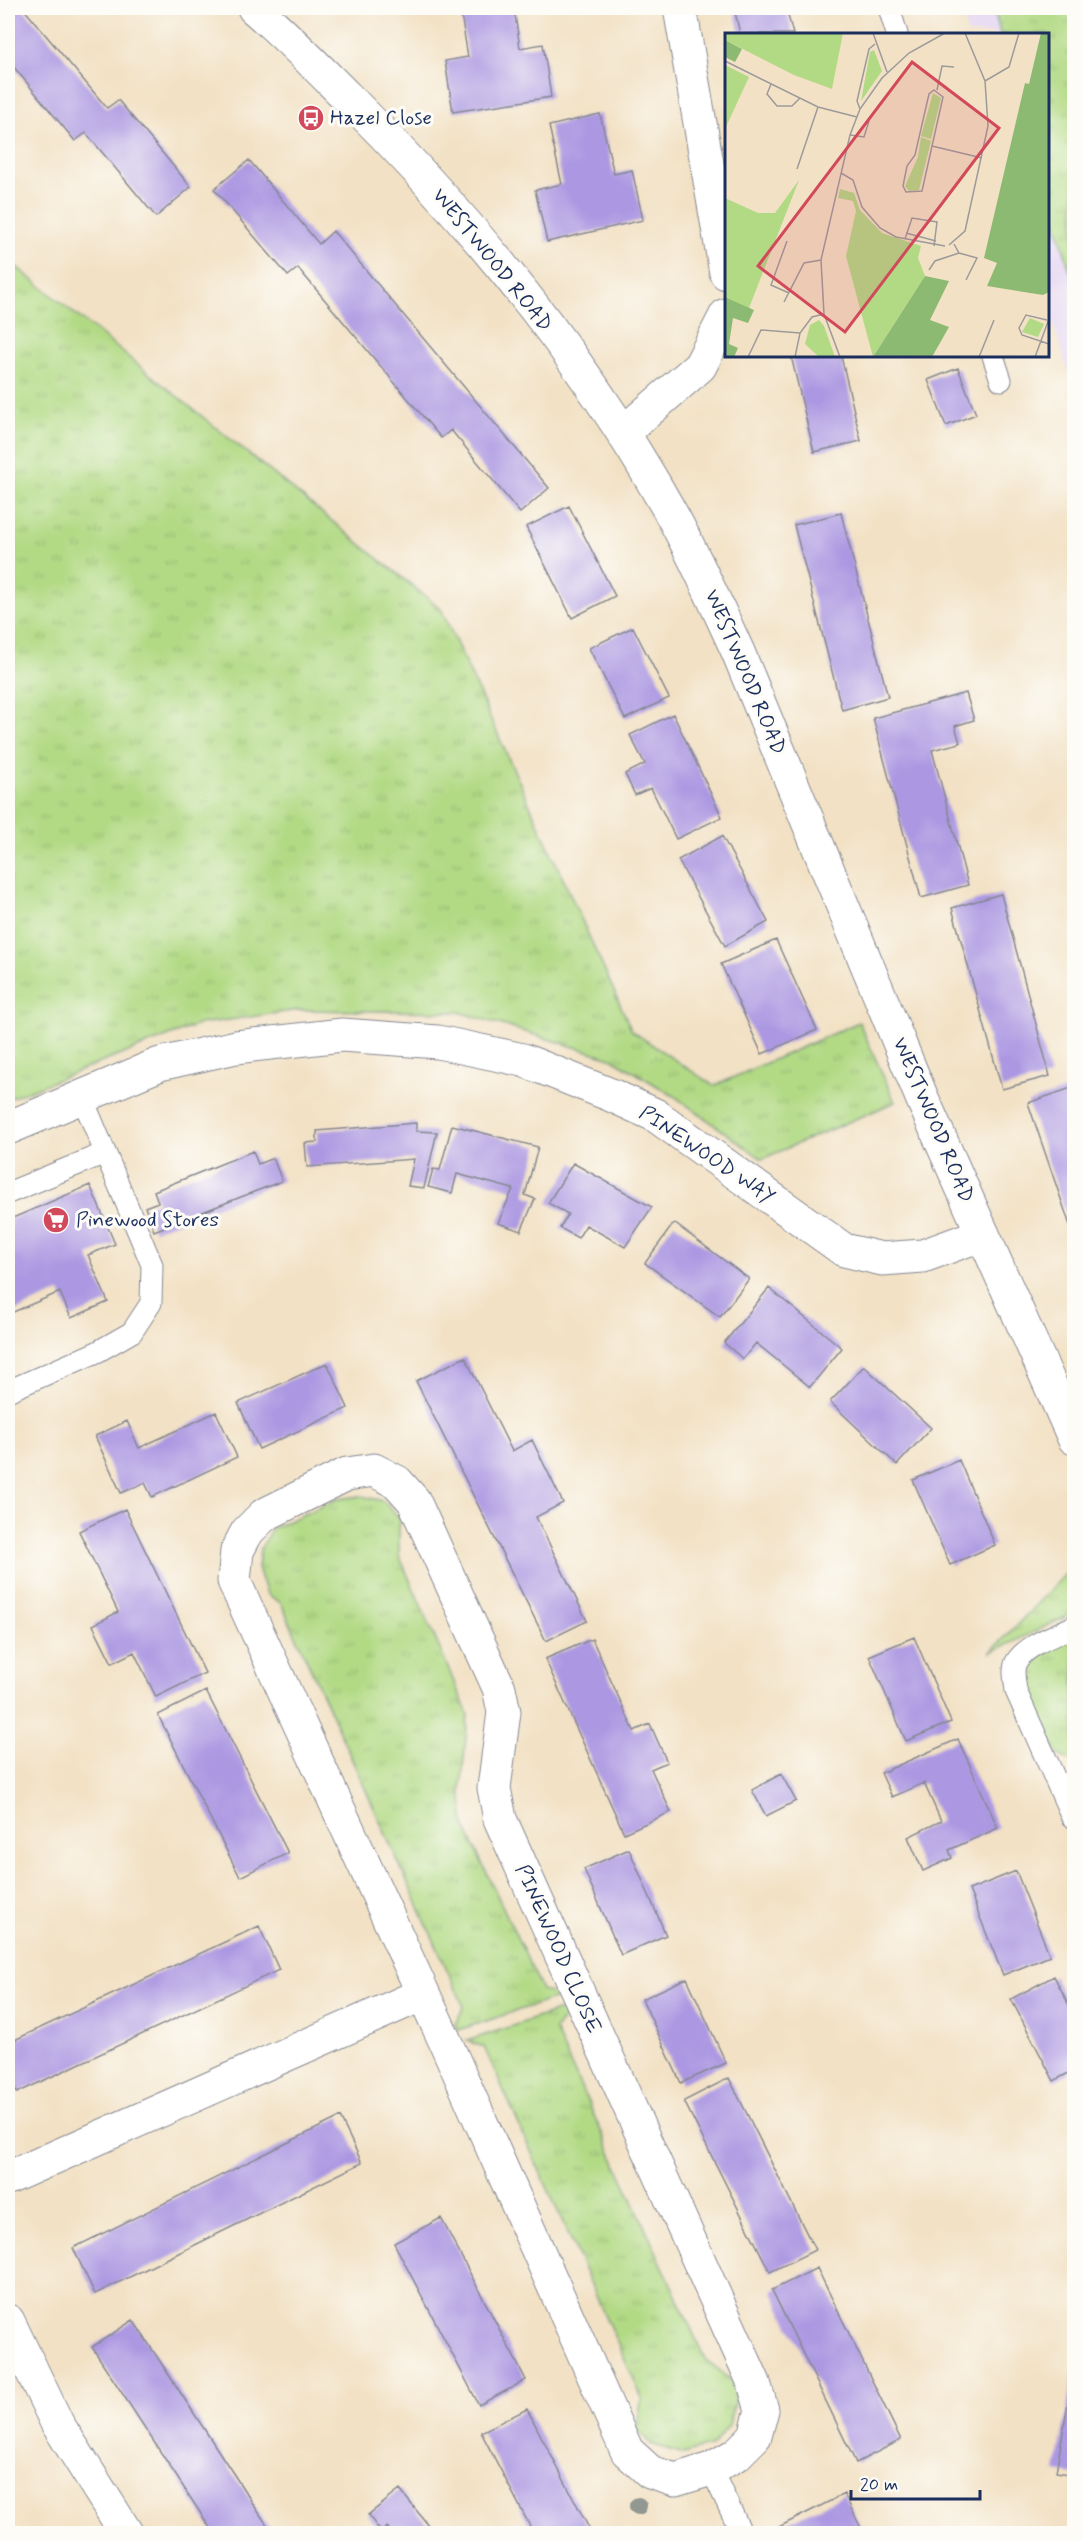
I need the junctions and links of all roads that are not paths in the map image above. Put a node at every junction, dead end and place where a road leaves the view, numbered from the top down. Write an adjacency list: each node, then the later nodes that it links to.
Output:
1 (680, 8): 5 (street)
2 (889, 8): 4 (lane)
3 (267, 12): 9 (street, WESTWOOD ROAD)
4 (897, 33)
5 (725, 267)
6 (725, 317): 9 (street)
7 (993, 357): 8 (lane)
8 (1001, 380)
9 (622, 433): 14 (street, WESTWOOD ROAD)
10 (82, 1097): 11 (street, PINEWOOD WAY); 12 (lane); 14 (street, PINEWOOD WAY)
11 (8, 1128)
12 (105, 1153): 13 (lane); 15 (lane)
13 (8, 1193)
14 (983, 1234): 16 (street, WESTWOOD ROAD)
15 (8, 1391)
16 (1074, 1438)
17 (1074, 1626): 18 (lane)
18 (1072, 1817)
19 (423, 1994): 20 (street); 22 (street, PINEWOOD CLOSE); 22 (street, PINEWOOD CLOSE)
20 (8, 2178)
21 (8, 2321): 23 (street)
22 (711, 2469): 24 (lane)
23 (127, 2534)
24 (742, 2534)

